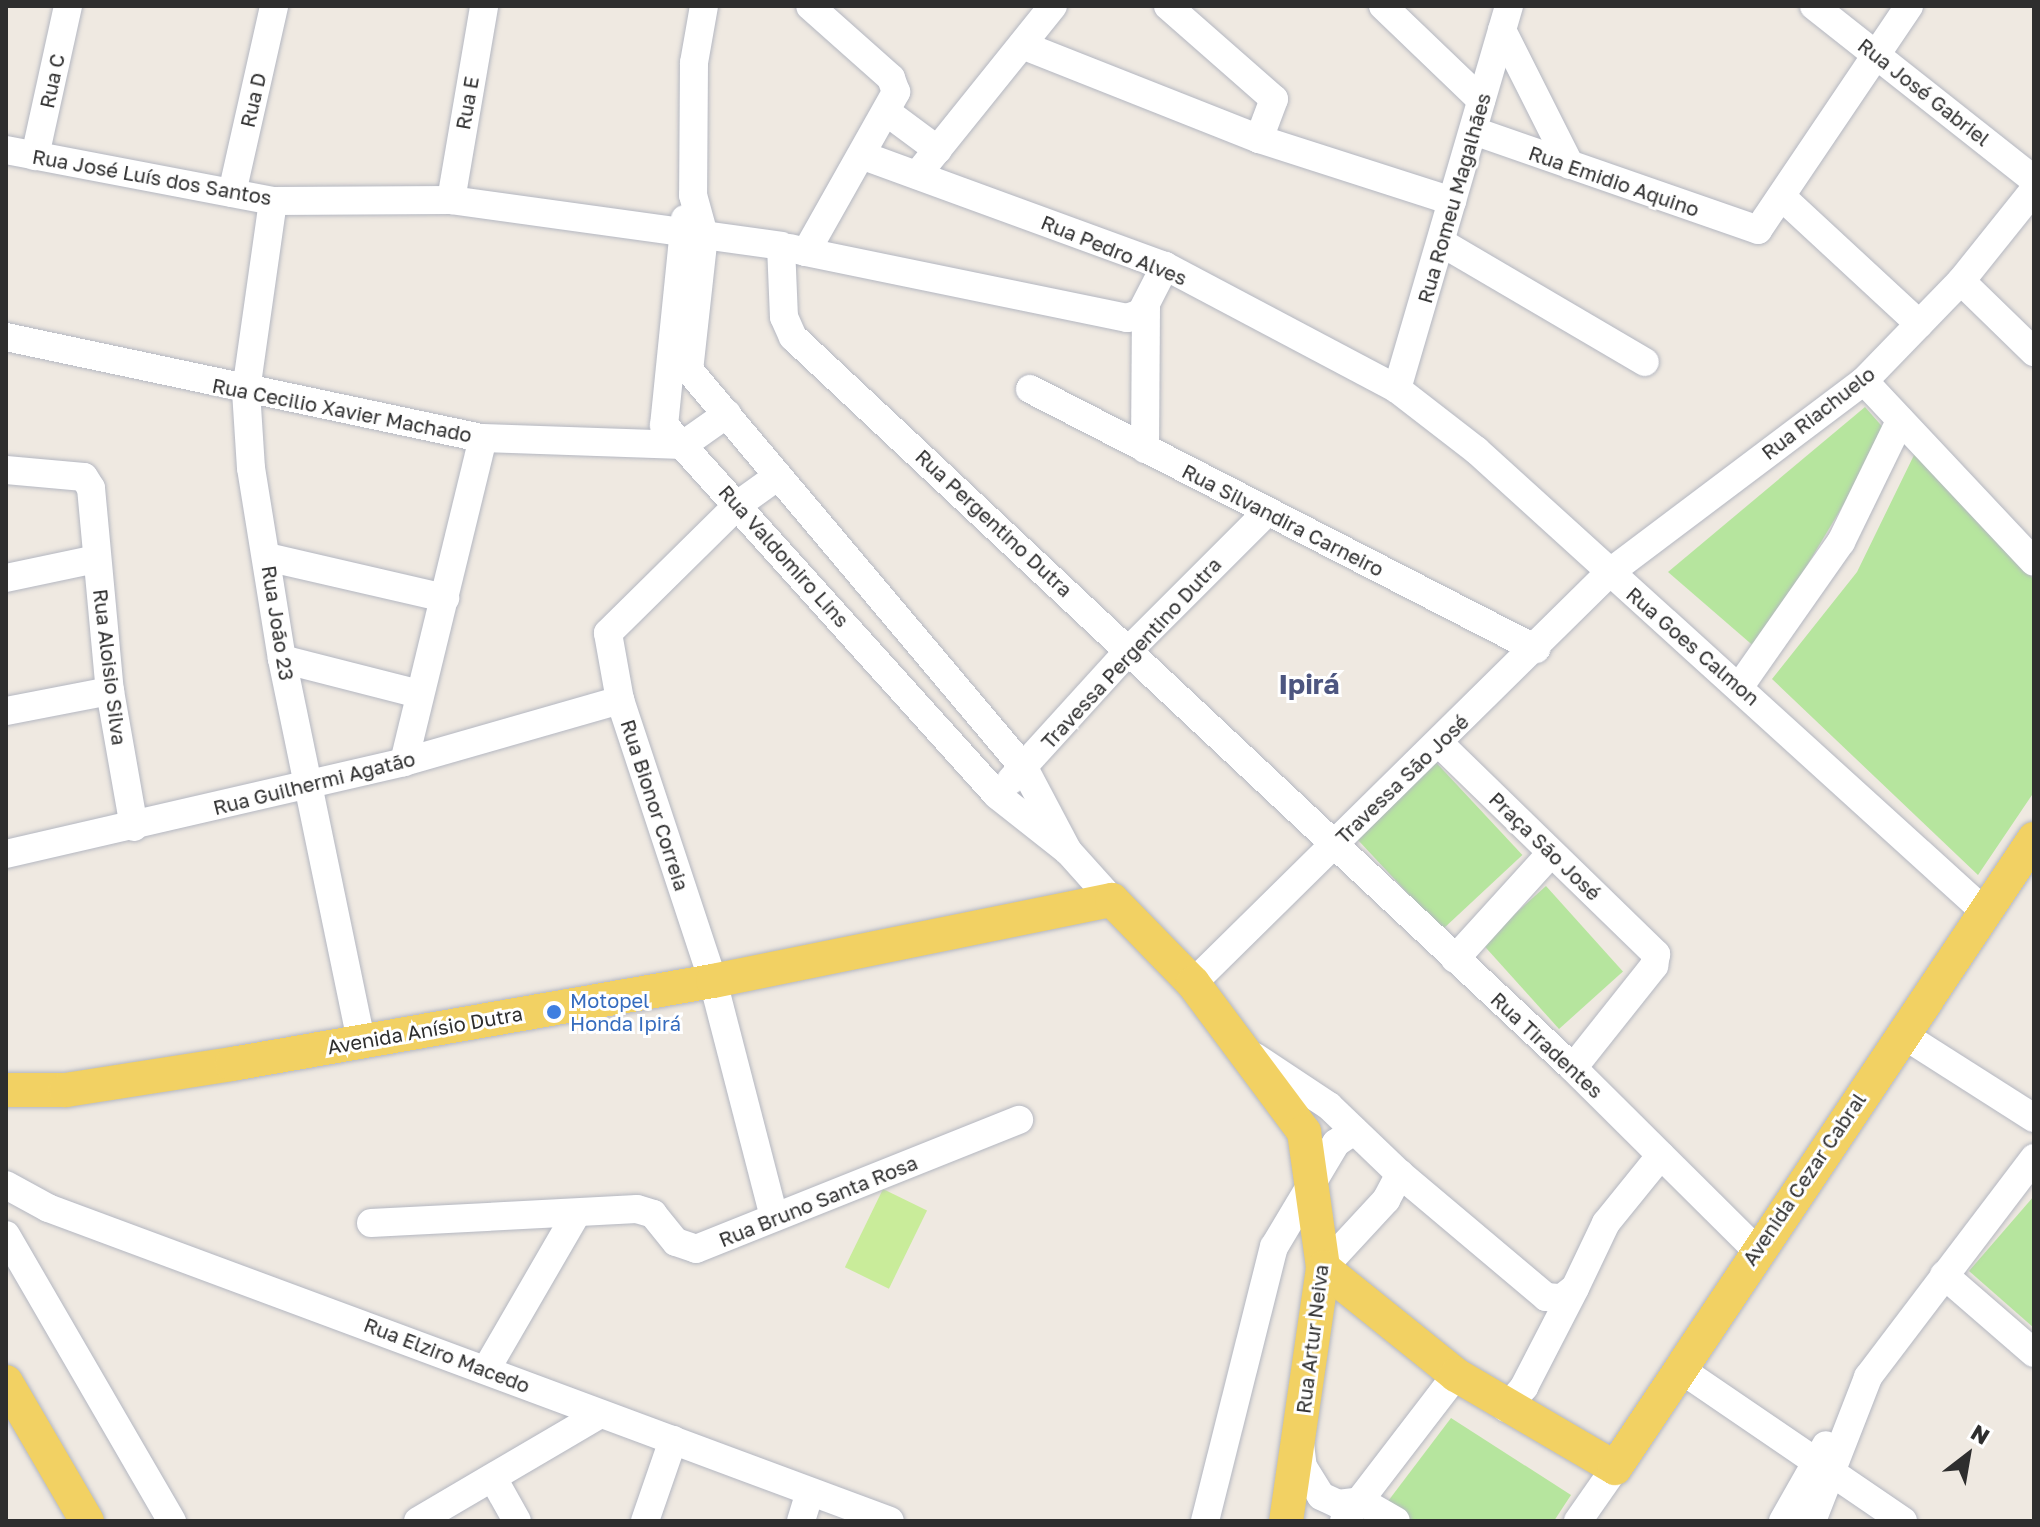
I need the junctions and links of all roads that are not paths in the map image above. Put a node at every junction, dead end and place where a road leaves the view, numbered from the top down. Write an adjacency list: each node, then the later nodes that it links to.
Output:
1 (68, 6): 22 (street, Rua C)
2 (274, 6): 28 (street, Rua D)
3 (484, 6): 30 (street, Rua E)
4 (704, 6): 33 (street, Rua Valdomiro Lins)
5 (810, 6): 15 (street)
6 (834, 6): 15 (street)
7 (1053, 6): 13 (street)
8 (1168, 6): 19 (street)
9 (1383, 6): 16 (street)
10 (1814, 6): 14 (street, Rua José Gabriel)
11 (1909, 6): 14 (street)
12 (1506, 18): 16 (street, Rua Romeu Magalhães); 24 (street)
13 (1022, 45): 19 (street); 21 (street)
14 (1877, 54): 26 (street, Rua José Gabriel); 29 (street)
15 (891, 78): 17 (street)
16 (1481, 100): 18 (street, Rua Romeu Magalhães)
17 (888, 113): 21 (street); 23 (street)
18 (1474, 131): 24 (street, Rua Emidio Aquino); 32 (street, Rua Romeu Magalhães)
19 (1259, 139): 32 (street)
20 (6, 150): 22 (street, Rua José Luís dos Santos)
21 (938, 150): 25 (street)
22 (35, 156): 28 (street, Rua José Luís dos Santos)
23 (864, 156): 25 (street, Rua Pedro Alves); 35 (street)
24 (1570, 165): 29 (street, Rua Emidio Aquino)
25 (917, 175): 36 (street, Rua Pedro Alves)
26 (2034, 180)
27 (2034, 190): 37 (street, Rua Riachuelo)
28 (232, 193): 31 (street, Rua José Luís dos Santos)
29 (1782, 197): 39 (street)
30 (451, 200): 31 (street, Rua José Luís dos Santos); 33 (street, Rua José Luís dos Santos)
31 (273, 201): 46 (street, Rua João 23)
32 (1452, 201): 34 (street, Rua Romeu Magalhães)
33 (692, 235): 35 (street); 47 (street, Rua Valdomiro Lins); 50 (street, Rua Valdomiro Lins)
34 (1442, 243): 42 (street); 45 (street, Rua Romeu Magalhães)
35 (794, 249): 38 (street); 62 (street, Rua Pergentino Dutra)
36 (1165, 266): 38 (street); 45 (street, Rua Pedro Alves)
37 (1961, 281): 39 (street, Rua Riachuelo); 41 (street)
38 (1146, 305): 51 (street)
39 (1919, 324): 43 (street, Rua Riachuelo)
40 (6, 337): 46 (street, Rua Cecilio Xavier Machado)
41 (2034, 352)
42 (1645, 362)
43 (1864, 381): 48 (street); 59 (street, Rua Riachuelo)
44 (1030, 389): 51 (street, Rua Silvandira Carneiro)
45 (1397, 389): 59 (street, Rua Goes Calmon)
46 (246, 391): 49 (street, Rua Cecilio Xavier Machado); 56 (street, Rua João 23)
47 (727, 414): 50 (street); 53 (street, Rua Valdomiro Lins)
48 (1900, 421): 58 (street); 65 (street)
49 (483, 438): 50 (street, Rua Cecilio Xavier Machado); 61 (street)
50 (683, 445): 54 (street, Rua Valdomiro Lins)
51 (1145, 449): 55 (street, Rua Silvandira Carneiro)
52 (6, 470): 57 (street, Rua Aloisio Silva)
53 (778, 476): 54 (street); 72 (street, Rua Valdomiro Lins)
54 (739, 504): 68 (street, Rua Bionor Correia); 74 (street, Rua Valdomiro Lins)
55 (1267, 512): 62 (street, Travessa Pergentino Dutra); 63 (street, Rua Silvandira Carneiro)
56 (267, 557): 61 (street); 64 (street, Rua João 23)
57 (96, 559): 60 (street); 66 (street, Rua Aloisio Silva)
58 (2034, 562)
59 (1609, 573): 63 (street, Travessa São José); 65 (street, Rua Goes Calmon)
60 (6, 578)
61 (445, 598): 67 (street)
62 (1130, 649): 72 (street, Travessa Pergentino Dutra); 77 (street, Rua Pergentino Dutra)
63 (1536, 649): 70 (street, Travessa São José)
64 (282, 659): 67 (street); 73 (street, Rua João 23)
65 (1740, 686): 82 (street, Rua Goes Calmon)
66 (110, 691): 69 (street); 75 (street, Rua Aloisio Silva)
67 (419, 694): 71 (street)
68 (620, 700): 71 (street, Rua Guilhermi Agatão); 84 (street, Rua Bionor Correia)
69 (6, 711)
70 (1439, 743): 77 (street, Travessa São José); 79 (street, Praça São José)
71 (404, 762): 73 (street, Rua Guilhermi Agatão)
72 (1024, 768): 74 (street, Travessa Pergentino Dutra); 78 (street, Rua Valdomiro Lins)
73 (310, 784): 75 (street, Rua Guilhermi Agatão); 87 (street, Rua João 23)
74 (997, 795): 78 (street, Rua Valdomiro Lins)
75 (134, 827): 80 (street, Rua Guilhermi Agatão)
76 (2034, 839): 82 (main road, Avenida Cezar Cabral)
77 (1333, 847): 83 (street, Rua Tiradentes); 85 (street, Travessa São José)
78 (1068, 851): 81 (street, Rua Valdomiro Lins)
79 (1551, 853): 83 (street); 89 (street, Praça São José)
80 (6, 854)
81 (1112, 900): 84 (main road, Avenida Anísio Dutra); 85 (main road, Rua Valdomiro Lins)
82 (1983, 910): 86 (main road, Avenida Cezar Cabral)
83 (1455, 959): 89 (street, Rua Tiradentes)
84 (713, 981): 87 (main road, Avenida Anísio Dutra); 104 (street, Rua Bionor Correia)
85 (1193, 983): 88 (main road, Rua Valdomiro Lins)
86 (1902, 1034): 94 (street); 107 (main road, Avenida Cezar Cabral)
87 (361, 1041): 91 (main road, Avenida Anísio Dutra)
88 (1242, 1047): 93 (main road, Rua Valdomiro Lins); 96 (street)
89 (1573, 1068): 97 (street, Rua Tiradentes)
90 (6, 1090): 91 (main road)
91 (66, 1090): 92 (main road)
92 (6, 1109)
93 (1293, 1113): 100 (main road, Rua Artur Neiva)
94 (2034, 1118)
95 (1019, 1120): 104 (street, Rua Bruno Santa Rosa)
96 (1354, 1131): 99 (street); 100 (street)
97 (1661, 1155): 107 (street, Rua Tiradentes); 110 (street)
98 (2034, 1158): 109 (street)
99 (1400, 1174): 108 (street); 110 (street)
100 (1311, 1183): 108 (main road, Rua Artur Neiva); 132 (street)
101 (6, 1185): 102 (street, Rua Elziro Macedo)
102 (48, 1208): 106 (street); 112 (street, Rua Elziro Macedo)
103 (577, 1213): 104 (street, Rua Bruno Santa Rosa); 105 (street, Rua Bruno Santa Rosa); 112 (street)
104 (774, 1217)
105 (371, 1223)
106 (7, 1236): 126 (street)
107 (1756, 1250): 113 (main road, Avenida Cezar Cabral)
108 (1323, 1268): 114 (main road); 118 (main road, Rua Artur Neiva)
109 (1944, 1275): 111 (street); 120 (street)
110 (1575, 1288): 116 (street)
111 (2034, 1353)
112 (487, 1368): 117 (street, Rua Elziro Macedo)
113 (1680, 1369): 120 (street); 121 (main road, Avenida Cezar Cabral)
114 (1456, 1375): 116 (main road); 124 (street)
115 (6, 1382): 125 (main road)
116 (1506, 1408): 121 (main road)
117 (599, 1415): 119 (street, Rua Elziro Macedo); 122 (street)
118 (1299, 1439): 124 (street); 133 (main road, Rua Artur Neiva)
119 (673, 1440): 123 (street, Rua Elziro Macedo); 129 (street)
120 (1822, 1464): 136 (street); 137 (street); 138 (street)
121 (1615, 1468): 135 (street, Avenida Cezar Cabral)
122 (493, 1478): 127 (street); 128 (street)
123 (810, 1492): 130 (street); 131 (street, Rua Elziro Macedo)
124 (1352, 1511): 134 (street)
125 (87, 1521)
126 (172, 1521)
127 (418, 1521)
128 (517, 1521)
129 (645, 1521)
130 (801, 1521)
131 (890, 1521)
132 (1205, 1521)
133 (1286, 1521)
134 (1396, 1521)
135 (1578, 1521)
136 (1783, 1521)
137 (1812, 1521)
138 (1903, 1521)

